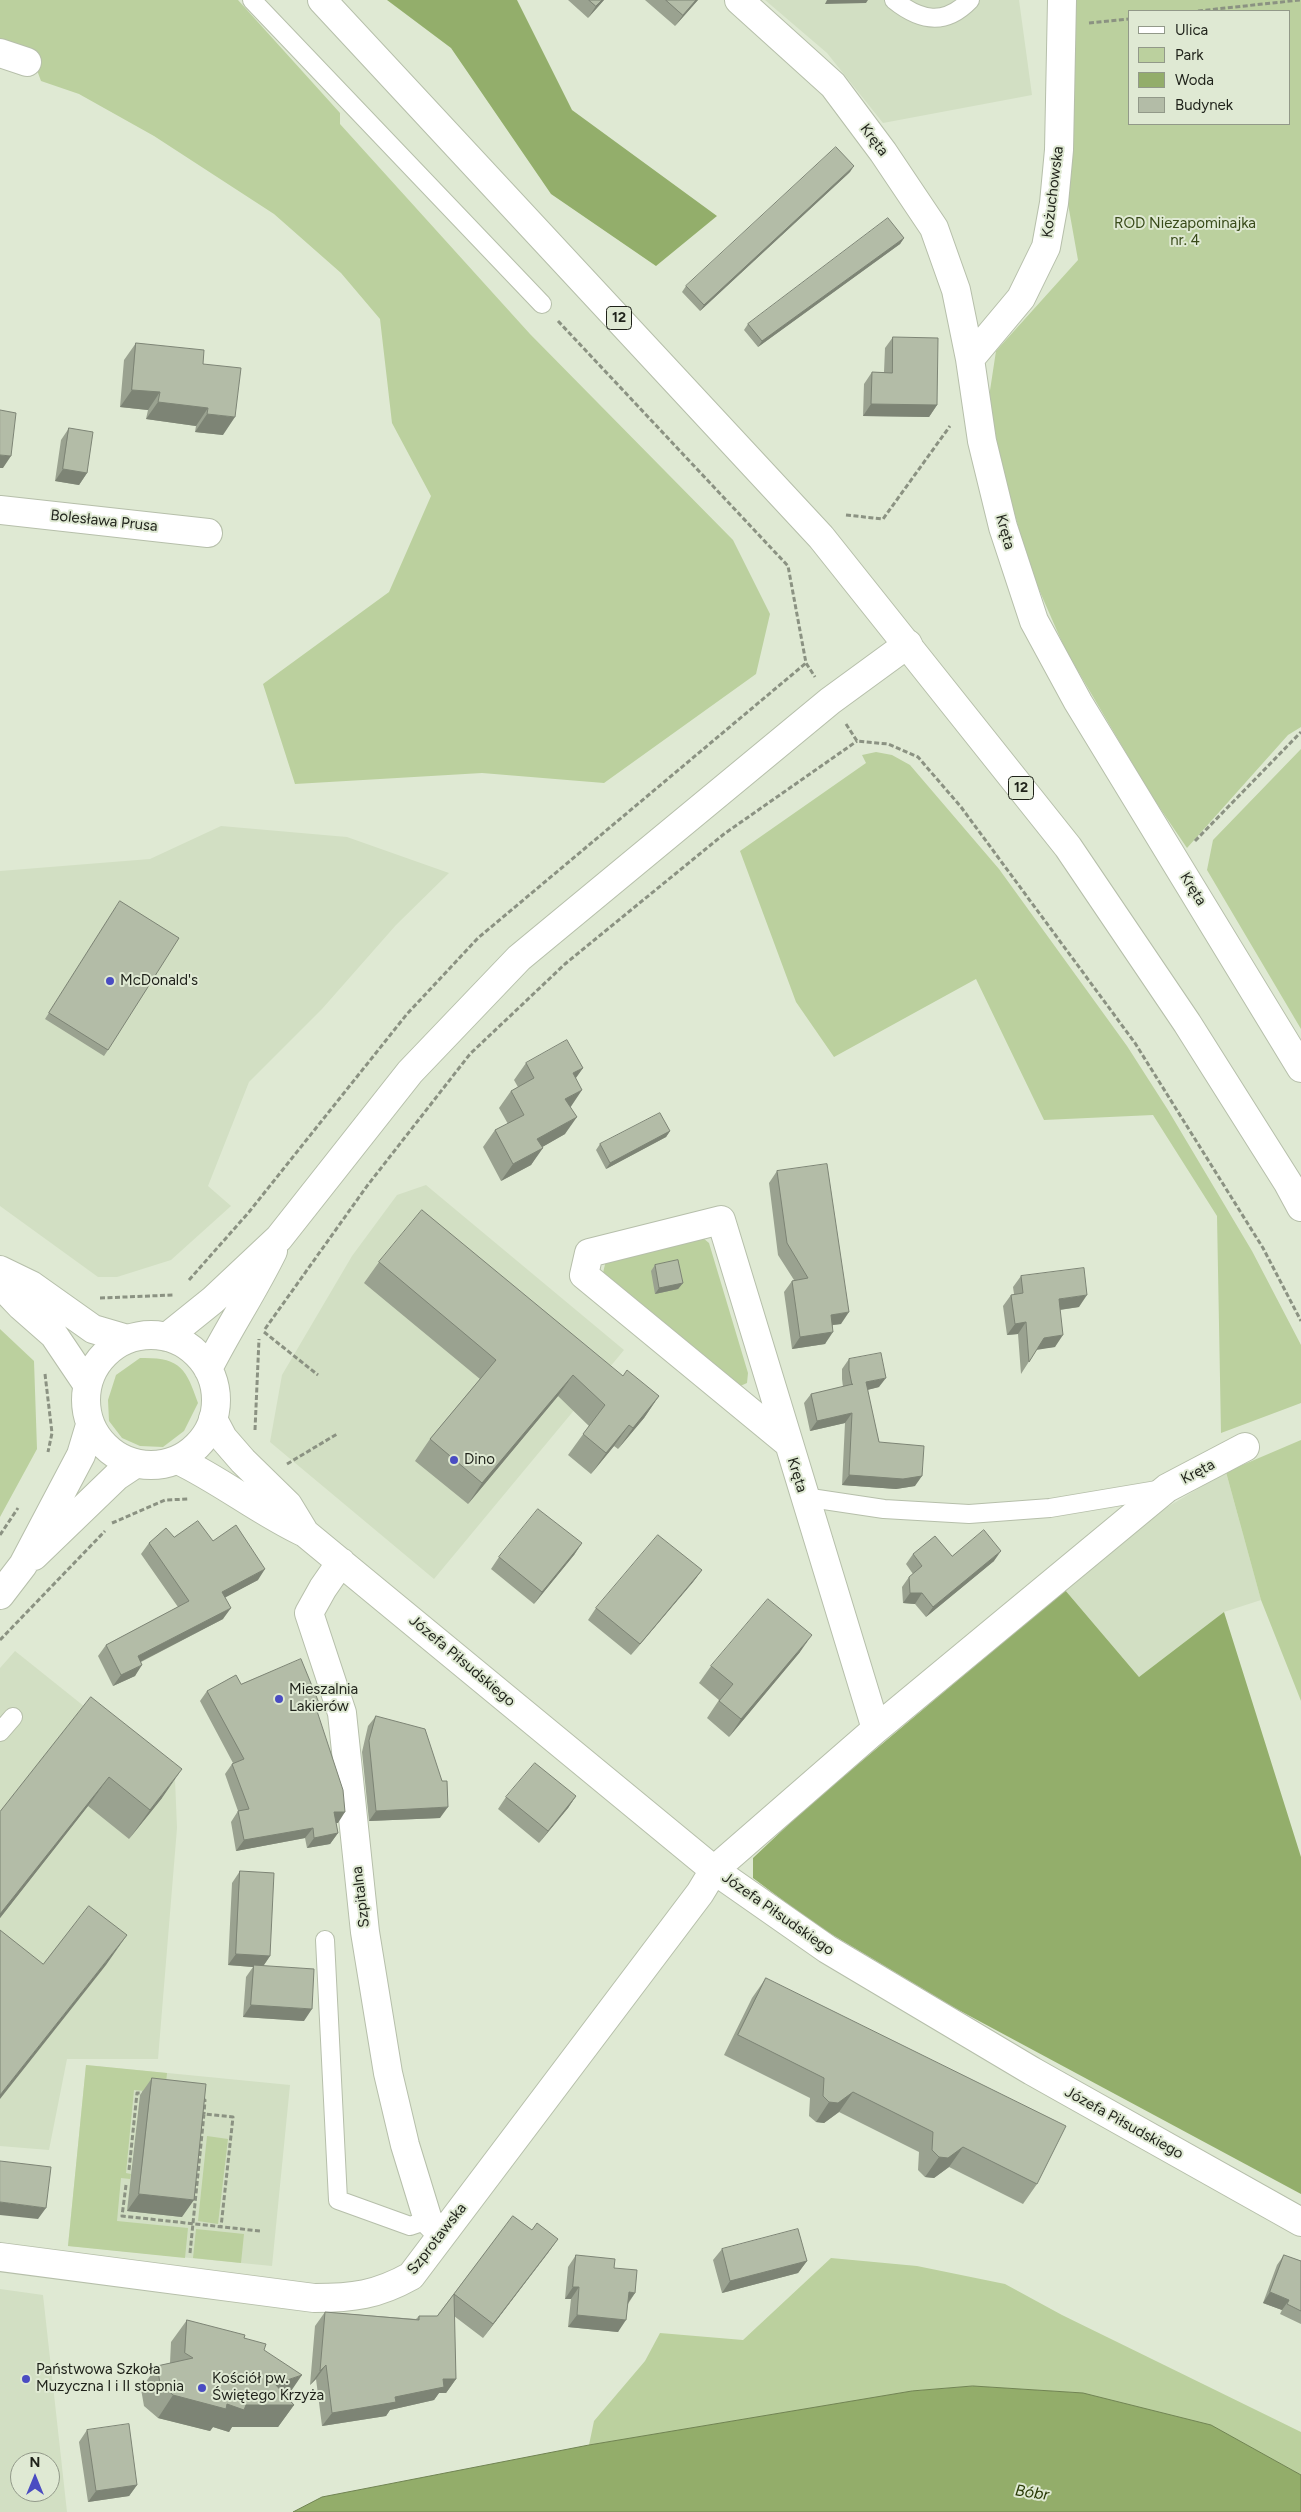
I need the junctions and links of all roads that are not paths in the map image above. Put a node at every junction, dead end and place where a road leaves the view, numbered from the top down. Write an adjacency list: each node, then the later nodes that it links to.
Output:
1 (252, 0): 9 (lane)
2 (322, 0): 13 (street, 12)
3 (739, 0): 10 (street, Kręta)
4 (894, 0): 5 (lane)
5 (970, 0)
6 (1062, 13): 10 (street, Kożuchowska)
7 (0, 53): 8 (street)
8 (27, 62)
9 (542, 304)
10 (970, 359): 14 (street, Kręta)
11 (0, 510): 12 (street, Bolesława Prusa)
12 (208, 533)
13 (908, 644): 15 (street, 12); 16 (street)
14 (1301, 1068)
15 (1301, 1207)
16 (279, 1238): 19 (street); 21 (street)
17 (0, 1270): 20 (street)
18 (0, 1284): 22 (street)
19 (167, 1337): 20 (street); 21 (street)
20 (127, 1339): 22 (street)
21 (208, 1369): 23 (street)
22 (87, 1384): 24 (street)
23 (213, 1420): 27 (street); 31 (street)
24 (90, 1425): 28 (street); 33 (street)
25 (788, 1442): 25 (street, Kręta); 30 (street, Kręta)
26 (1245, 1447): 29 (street, Kręta)
27 (178, 1460): 28 (street); 31 (street)
28 (135, 1464): 33 (street)
29 (1167, 1488): 30 (lane); 36 (street, Kręta)
30 (804, 1497): 36 (street, Kręta)
31 (305, 1533): 32 (street, Józefa Piłsudskiego)
32 (341, 1562): 38 (street, Józefa Piłsudskiego); 41 (street, Szpitalna)
33 (23, 1565): 34 (street)
34 (0, 1595)
35 (12, 1717): 37 (lane)
36 (876, 1729): 38 (street, Kręta)
37 (0, 1732)
38 (714, 1870): 40 (street, Józefa Piłsudskiego); 41 (street, Szprotawska)
39 (325, 1940): 41 (lane)
40 (1301, 2222)
41 (435, 2227): 42 (street, Szprotawska)
42 (0, 2257)

